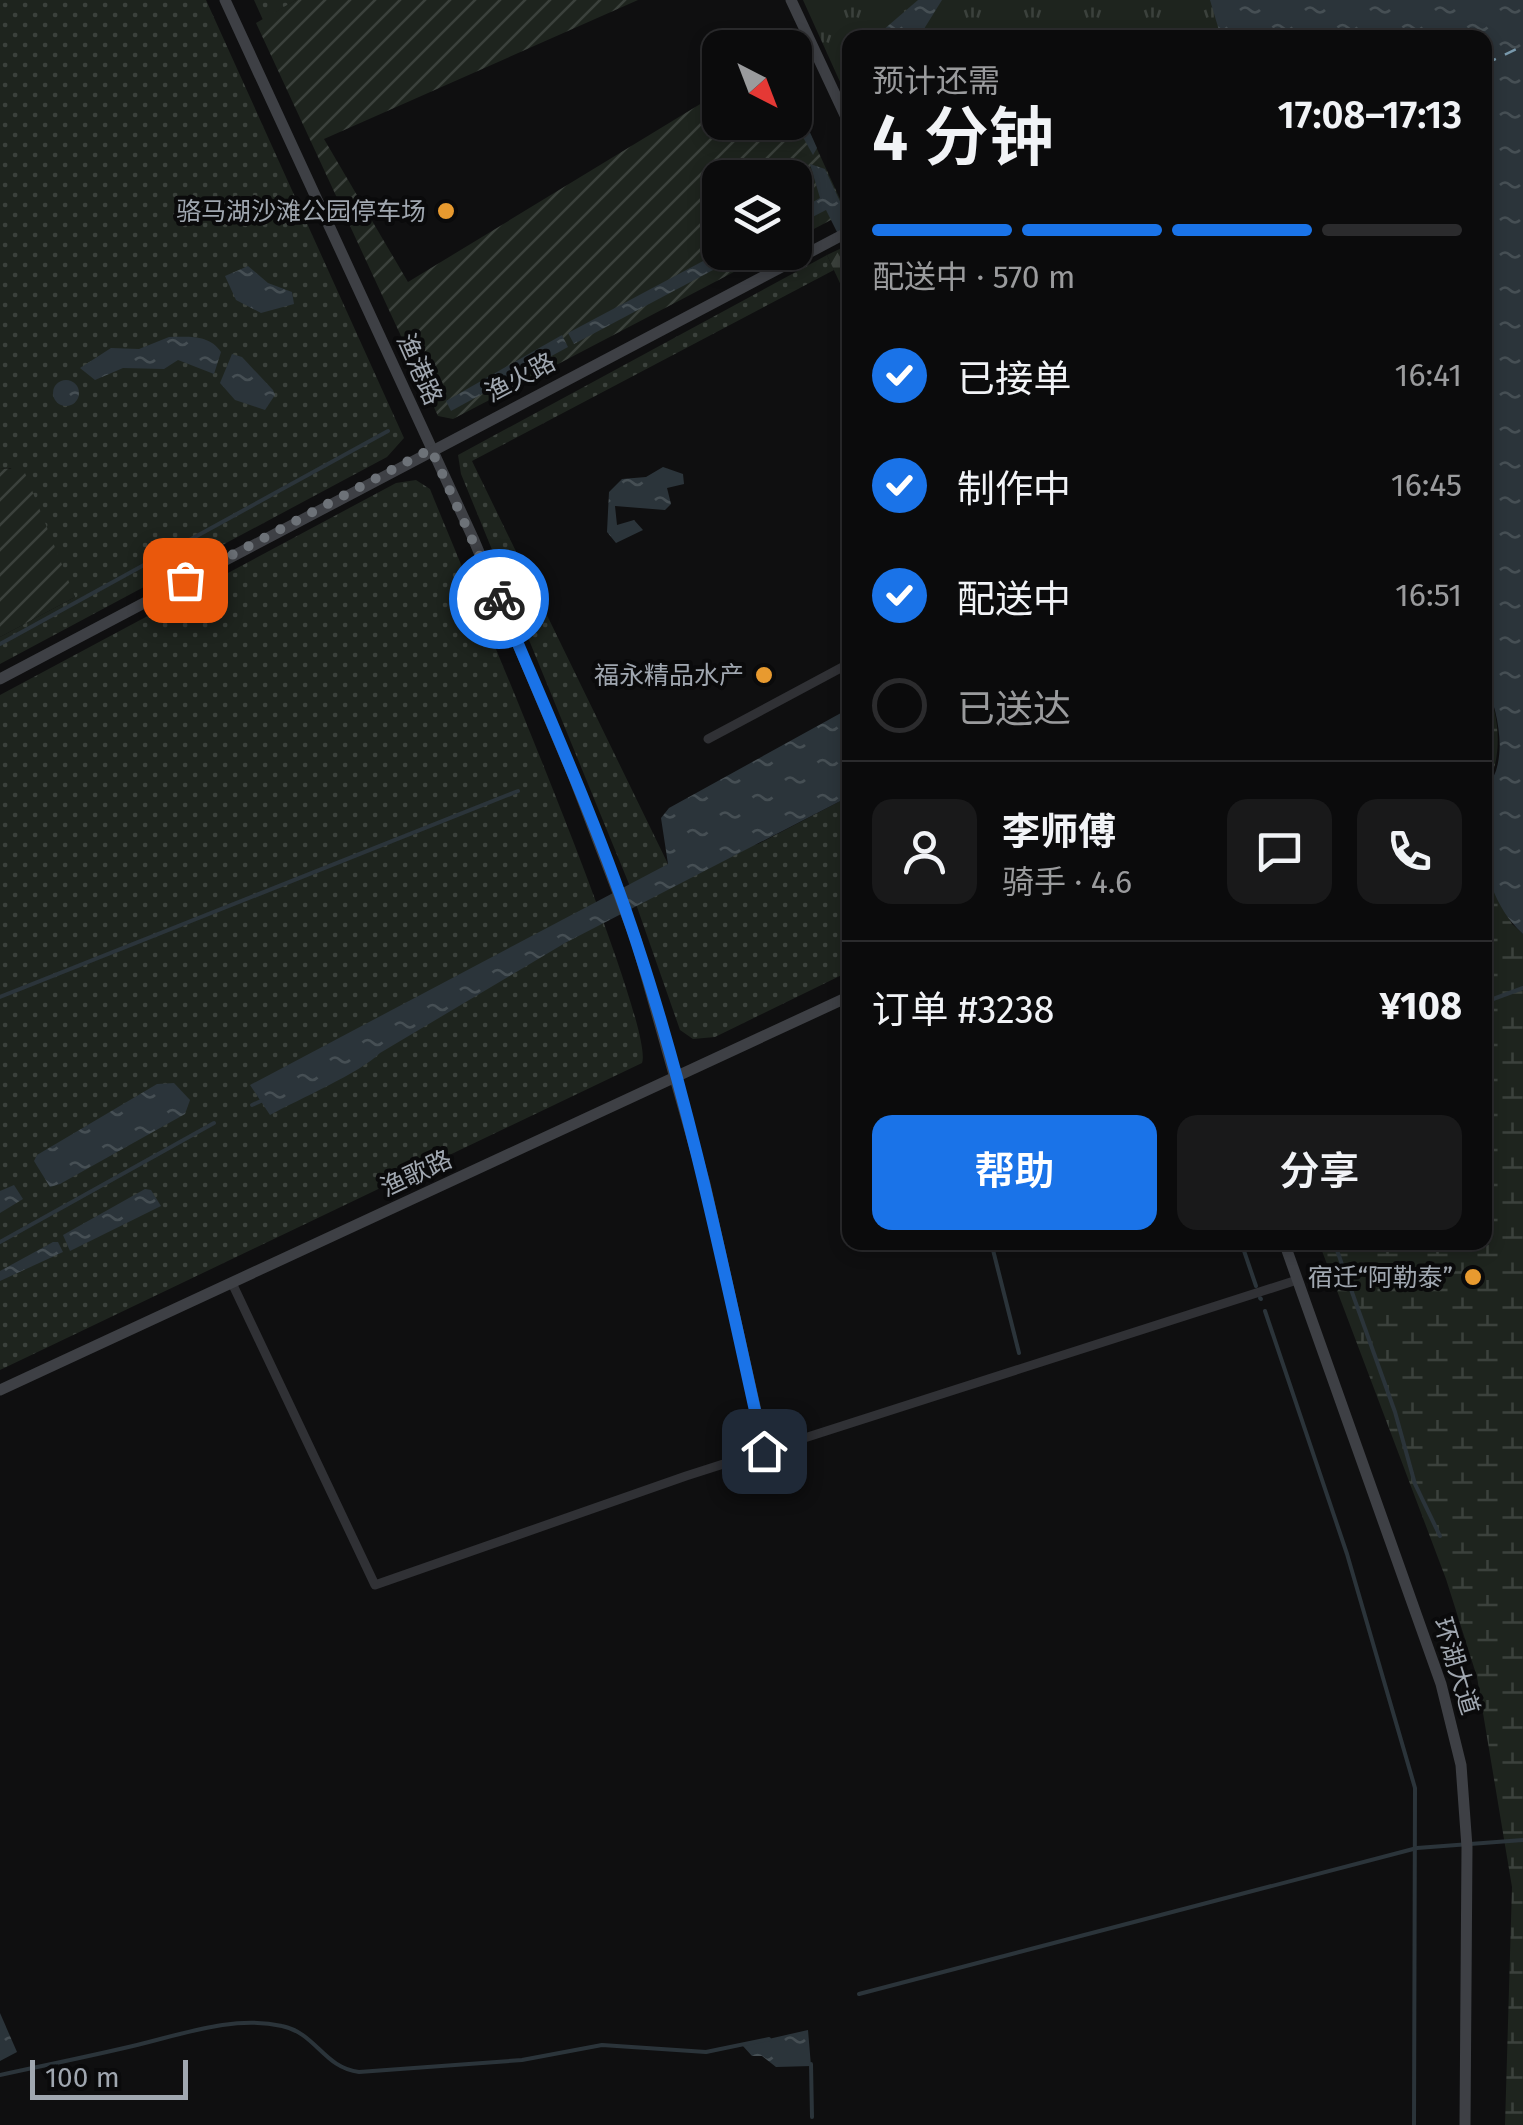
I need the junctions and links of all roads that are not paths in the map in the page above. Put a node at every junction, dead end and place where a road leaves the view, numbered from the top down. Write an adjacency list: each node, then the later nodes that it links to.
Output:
1 (225, 0): 5 (street, 渔港路)
2 (791, 0): 3 (street)
3 (842, 109)
4 (842, 234): 5 (street, 渔火路)
5 (431, 449): 7 (street, 渔火路); 10 (street, 渔港路)
6 (842, 667): 8 (street)
7 (0, 678)
8 (708, 739)
9 (842, 1000): 10 (street, 渔歌路)
10 (676, 1077): 13 (street, 渔歌路); 15 (street, 渔港路)
11 (1287, 1250): 12 (street, 环湖大道)
12 (1297, 1280): 15 (street); 16 (street, 环湖大道)
13 (232, 1283): 14 (street, 渔歌路); 15 (street)
14 (0, 1390)
15 (764, 1451)
16 (1465, 2125)

